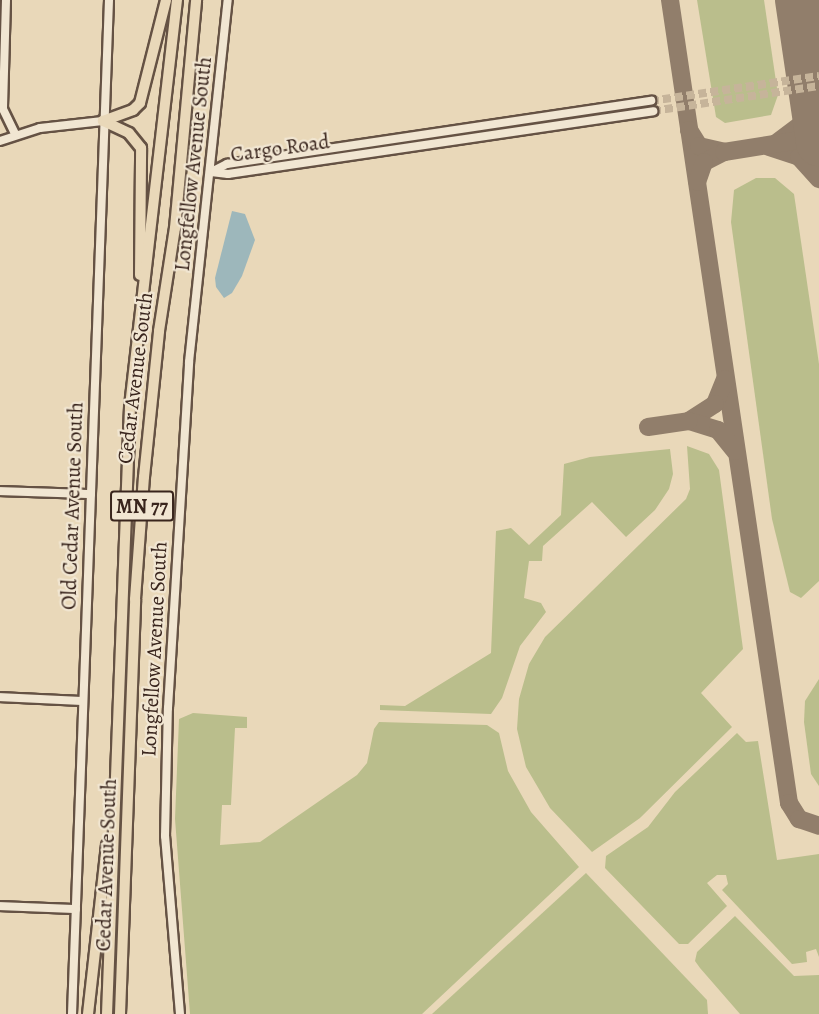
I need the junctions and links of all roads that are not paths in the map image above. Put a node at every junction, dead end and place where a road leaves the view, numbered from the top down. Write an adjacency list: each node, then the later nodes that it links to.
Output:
1 (6, 0): 7 (street)
2 (109, 0): 10 (street, Old Cedar Avenue South)
3 (166, 0): 10 (highway)
4 (177, 0): 14 (highway, Cedar Avenue South / MN 77)
5 (196, 0): 25 (highway, Cedar Avenue South / MN 77)
6 (228, 0): 13 (street, Longfellow Avenue South)
7 (2, 76): 11 (street)
8 (651, 101): 13 (street, Cargo Road)
9 (653, 111): 13 (street, Cargo Road)
10 (103, 121): 11 (street); 14 (highway); 16 (street, Old Cedar Avenue South)
11 (15, 134): 12 (street)
12 (0, 141)
13 (211, 172): 26 (street, Longfellow Avenue South)
14 (136, 339): 19 (highway, Cedar Avenue South / MN 77)
15 (0, 491): 16 (street)
16 (91, 494): 18 (street, Old Cedar Avenue South)
17 (0, 697): 18 (street)
18 (83, 701): 21 (street, Old Cedar Avenue South)
19 (112, 827): 23 (highway); 24 (highway, Cedar Avenue South / MN 77)
20 (0, 906): 21 (street)
21 (76, 909): 22 (street, Old Cedar Avenue South)
22 (72, 1014)
23 (88, 1014)
24 (108, 1014)
25 (120, 1014)
26 (180, 1014)

